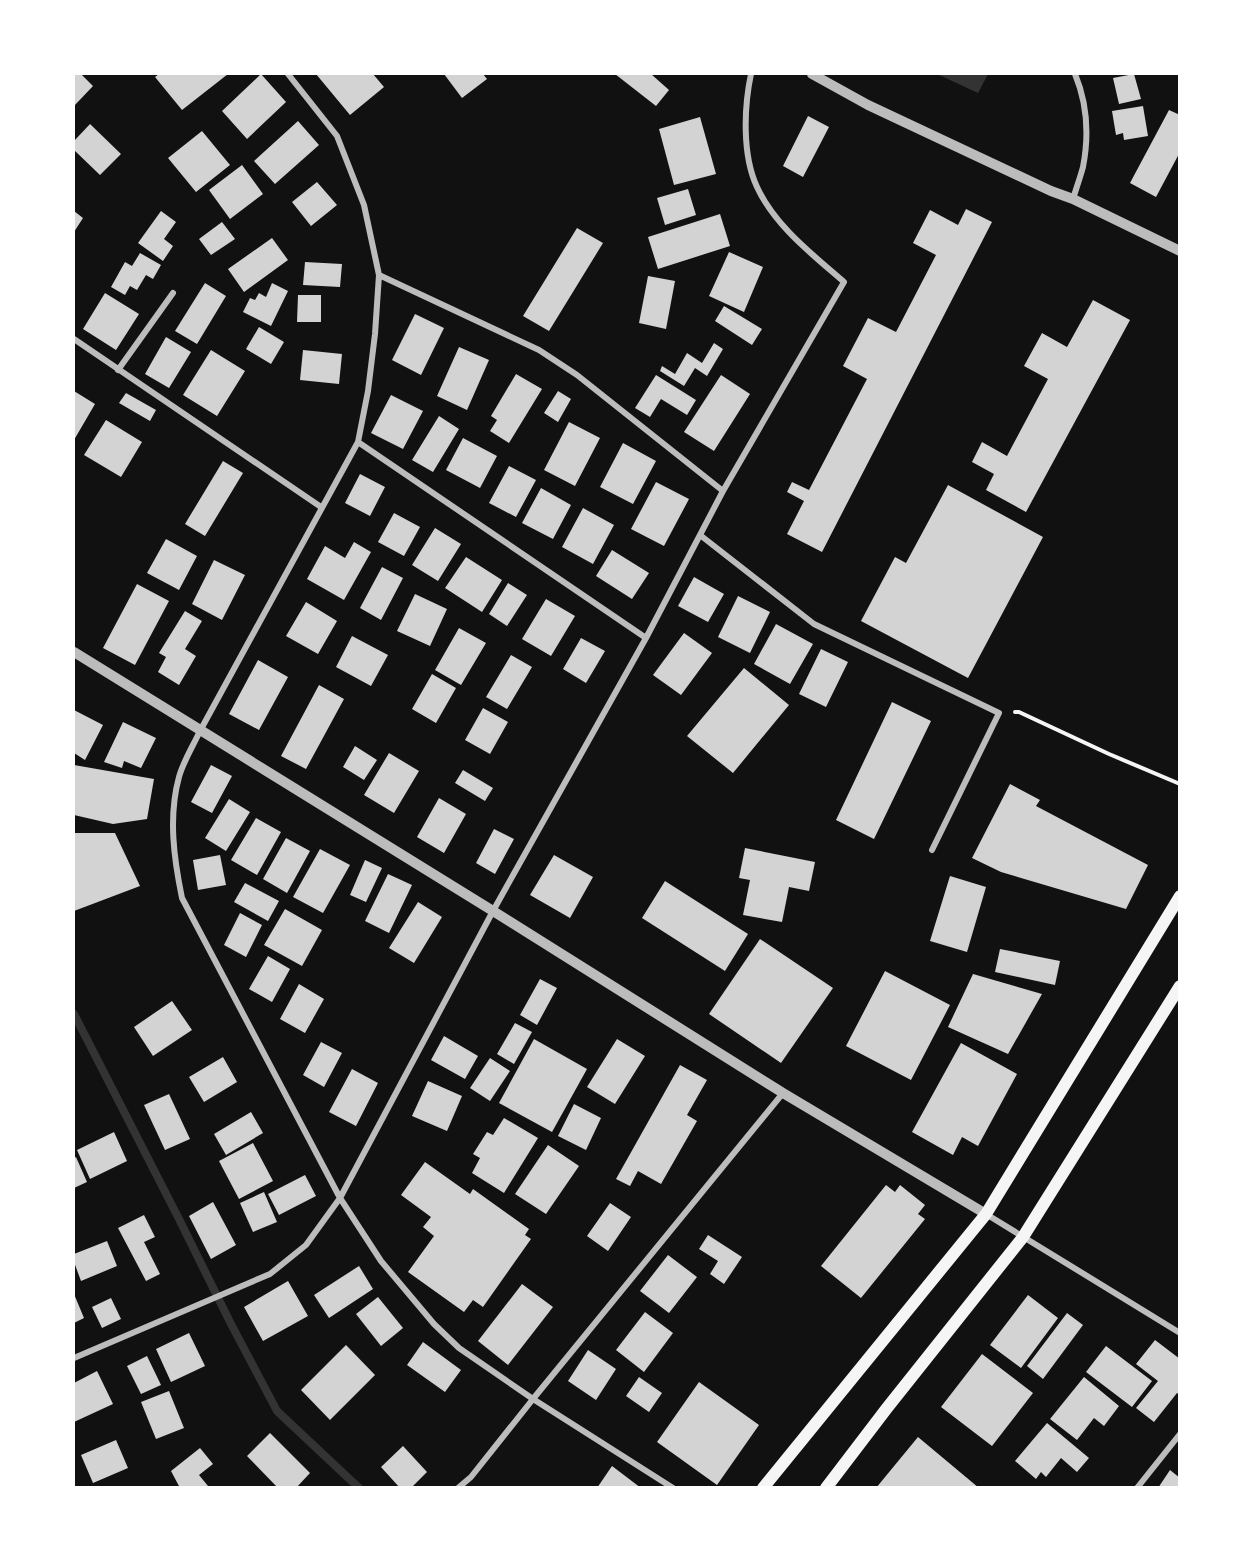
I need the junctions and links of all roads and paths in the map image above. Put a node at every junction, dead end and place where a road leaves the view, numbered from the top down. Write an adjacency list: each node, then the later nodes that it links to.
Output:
1 (288, 74): 7 (street)
2 (751, 74): 12 (street)
3 (813, 74): 5 (street)
4 (1075, 74): 5 (street)
5 (1072, 199): 6 (street)
6 (1179, 251)
7 (379, 275): 11 (street); 12 (street)
8 (173, 293): 10 (street)
9 (74, 339): 10 (street)
10 (118, 370): 13 (street)
11 (358, 441): 13 (street); 15 (street)
12 (723, 492): 14 (street)
13 (321, 507): 18 (street)
14 (700, 535): 15 (street); 17 (street)
15 (646, 638): 22 (street)
16 (74, 652): 18 (street)
17 (999, 714): 19 (path); 20 (street)
18 (201, 731): 22 (street); 25 (street)
19 (1179, 784)
20 (932, 850)
21 (1179, 896): 26 (main road)
22 (492, 910): 24 (street); 25 (street)
23 (1179, 986): 27 (main road)
24 (783, 1093): 26 (street); 30 (street)
25 (340, 1198): 29 (street); 30 (street)
26 (986, 1214): 27 (street); 34 (main road)
27 (1023, 1237): 28 (street); 35 (main road)
28 (1179, 1333)
29 (74, 1358)
30 (533, 1400): 32 (street); 33 (street)
31 (1179, 1434): 36 (street)
32 (458, 1488)
33 (673, 1488)
34 (763, 1488)
35 (826, 1488)
36 (1137, 1488)

